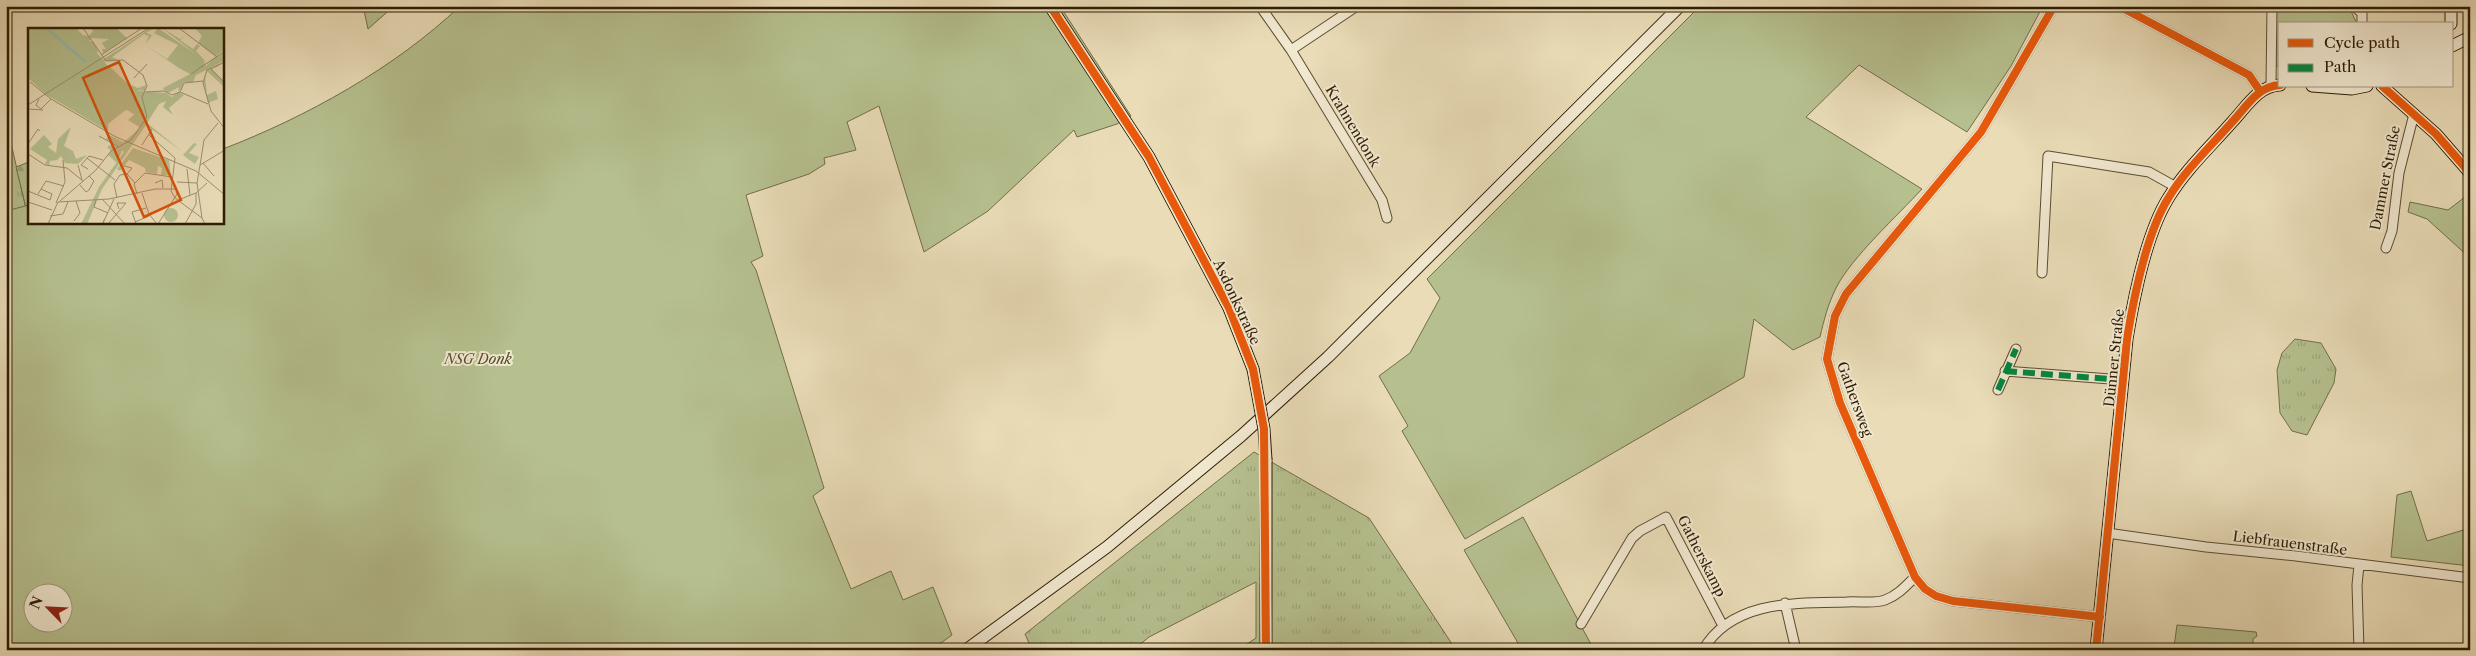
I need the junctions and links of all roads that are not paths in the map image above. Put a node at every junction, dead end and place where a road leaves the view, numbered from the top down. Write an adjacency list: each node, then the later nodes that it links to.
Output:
1 (1050, 6): 39 (street, Asdonkstraße, bridge)
2 (1260, 6): 14 (street, Krahnendonk)
3 (1357, 6): 14 (street)
4 (1680, 6): 38 (street)
5 (2054, 6): 32 (street, Gathersweg)
6 (2119, 6): 19 (street)
7 (2272, 6): 15 (street)
8 (2354, 6): 10 (street)
9 (2452, 6): 11 (street)
10 (2362, 22)
11 (2451, 22)
12 (2470, 37): 13 (street)
13 (2454, 45)
14 (1291, 50): 23 (street, Krahnendonk)
15 (2275, 85): 19 (street, Dünner Straße)
16 (2339, 88): 17 (street)
17 (2357, 88)
18 (2384, 88): 20 (street)
19 (2260, 91): 22 (street, Dünner Straße)
20 (2414, 114): 21 (street); 24 (street, Dammer Straße)
21 (2470, 173)
22 (2176, 187): 25 (street); 28 (street, Dünner Straße)
23 (1387, 218)
24 (2386, 248)
25 (2042, 273)
26 (2016, 349): 27 (street)
27 (2005, 371): 28 (street, Dünner Straße); 29 (street)
28 (2123, 380): 30 (street, Dünner Straße)
29 (1998, 390)
30 (2107, 533): 31 (street, Liebfrauenstraße); 35 (street, Dünner Straße)
31 (2359, 565): 33 (street, Liebfrauenstraße); 43 (street)
32 (1915, 577): 34 (street); 35 (street, Gathersweg)
33 (2470, 578)
34 (1785, 603): 37 (street); 41 (street)
35 (2100, 617): 42 (street, Dünner Straße)
36 (1581, 624): 37 (street, Gatherskamp)
37 (1723, 626): 40 (street)
38 (966, 650)
39 (1266, 650)
40 (1703, 650)
41 (1796, 650)
42 (2096, 650)
43 (2359, 650)

